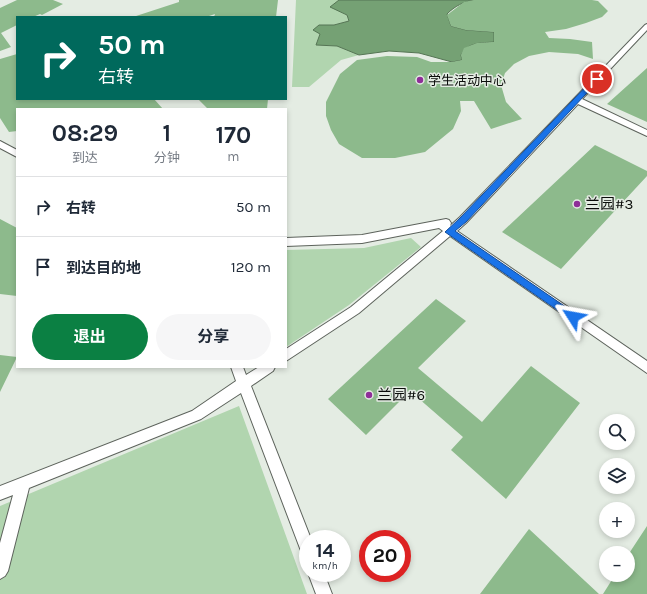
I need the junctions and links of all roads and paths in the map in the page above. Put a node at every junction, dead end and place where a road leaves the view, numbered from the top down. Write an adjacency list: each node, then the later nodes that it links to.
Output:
1 (647, 26): 2 (lane)
2 (577, 100): 3 (lane); 6 (lane)
3 (647, 133)
4 (0, 144): 5 (lane)
5 (16, 153)
6 (445, 228): 7 (lane); 8 (lane); 11 (lane)
7 (287, 242)
8 (287, 355)
9 (237, 368): 12 (lane)
10 (268, 368): 12 (lane)
11 (647, 368)
12 (244, 384): 13 (lane); 15 (lane)
13 (23, 484): 14 (lane); 16 (lane)
14 (0, 493)
15 (300, 530)
16 (0, 571)
17 (319, 582): 18 (lane)
18 (324, 594)

